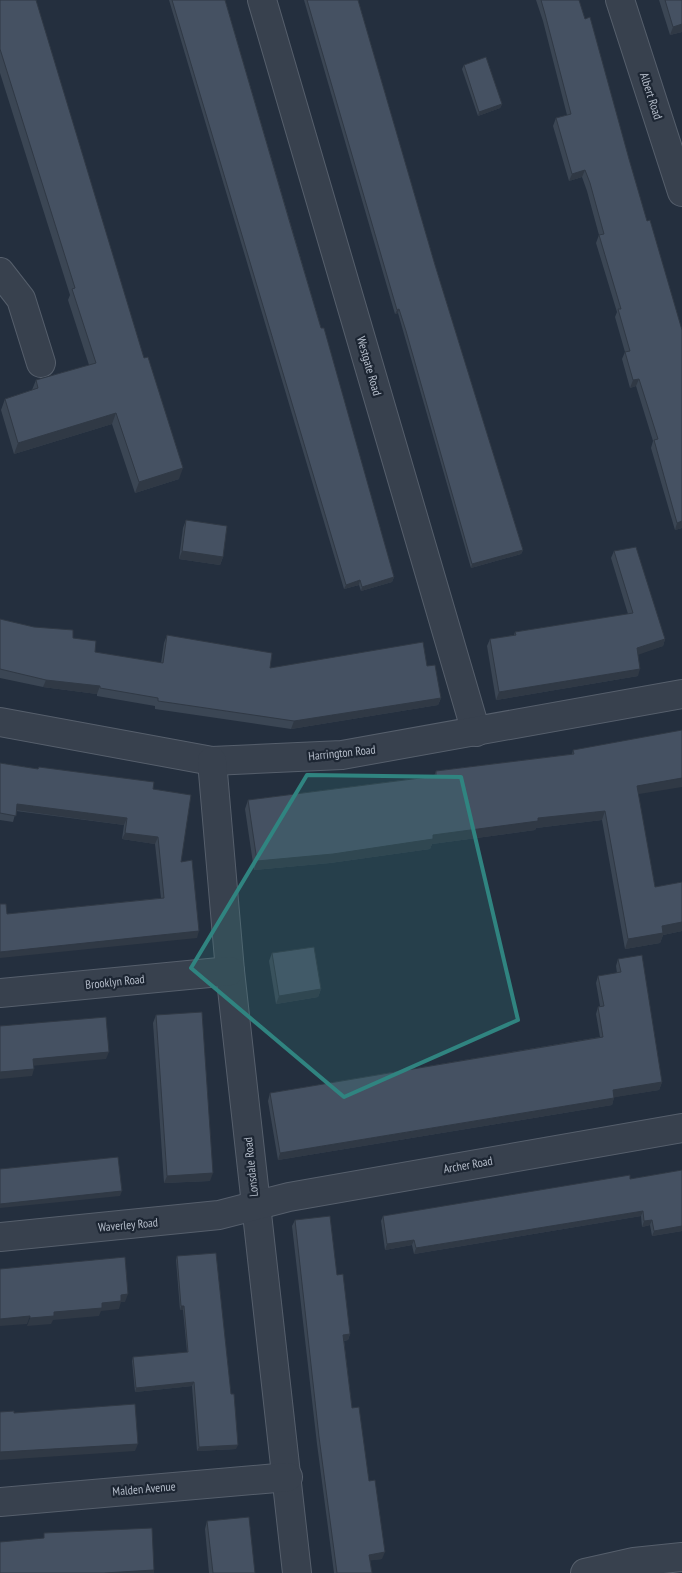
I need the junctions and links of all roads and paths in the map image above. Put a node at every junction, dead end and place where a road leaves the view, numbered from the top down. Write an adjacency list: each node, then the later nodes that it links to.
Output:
1 (262, 0): 8 (street, Westgate Road)
2 (620, 0): 3 (street, Albert Road)
3 (682, 192)
4 (0, 272): 5 (street)
5 (41, 363)
6 (682, 694): 8 (street, Harrington Road)
7 (0, 722): 9 (street, Harrington Road)
8 (476, 732): 9 (street, Harrington Road)
9 (212, 761): 10 (street, Lonsdale Road)
10 (230, 970): 11 (street, Brooklyn Road); 13 (street, Lonsdale Road)
11 (0, 993)
12 (682, 1128): 13 (street, Archer Road)
13 (255, 1205): 14 (street, Waverley Road); 15 (street, Lonsdale Road)
14 (0, 1237)
15 (288, 1477): 16 (street, Malden Avenue); 18 (street, Lonsdale Road)
16 (0, 1502)
17 (682, 1557): 19 (street)
18 (297, 1573)
19 (585, 1573)

